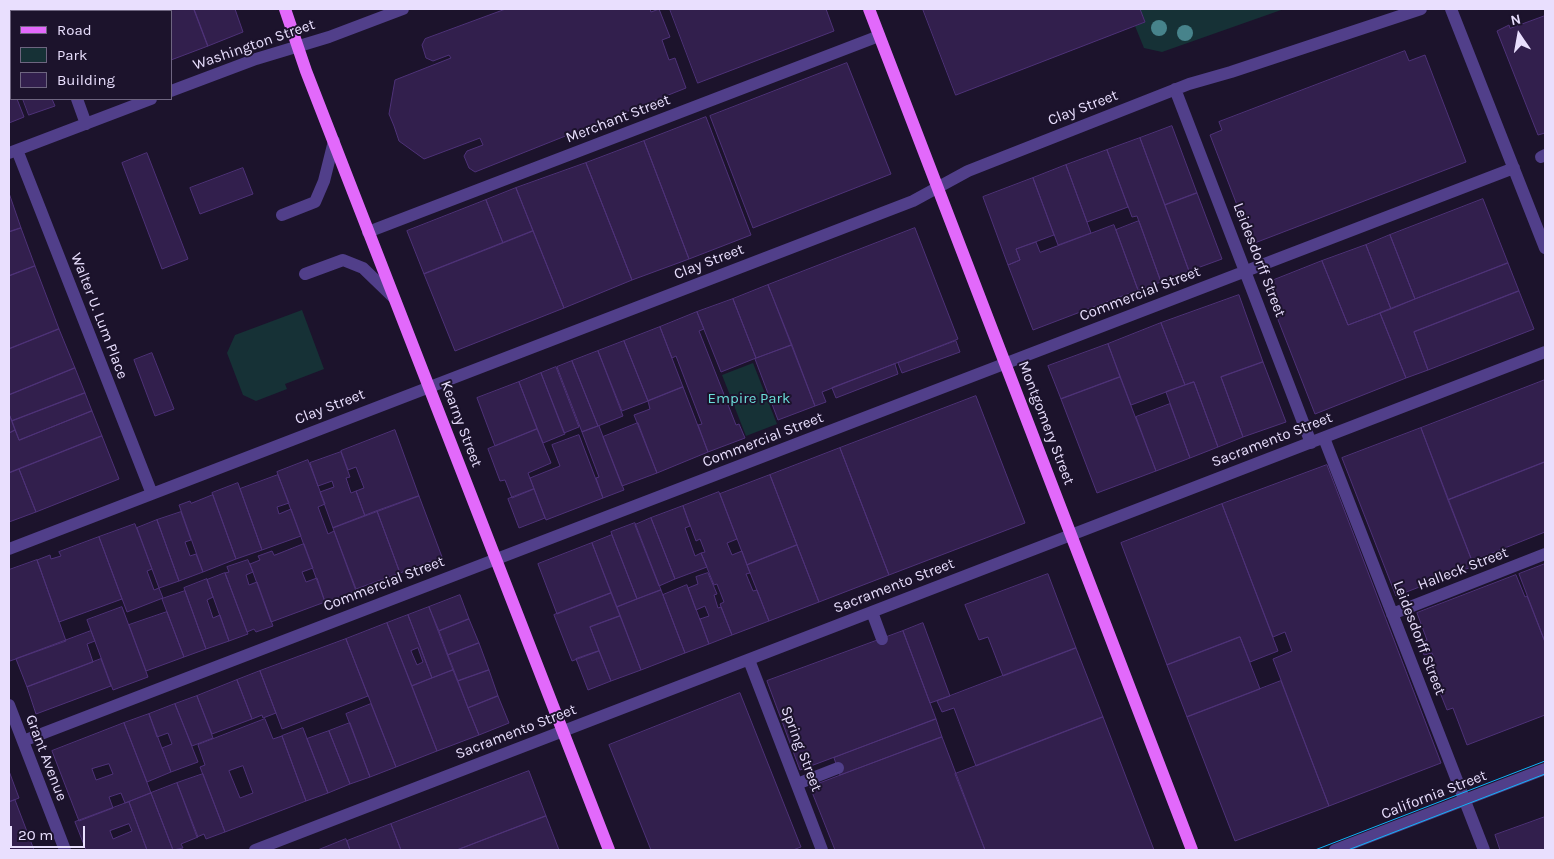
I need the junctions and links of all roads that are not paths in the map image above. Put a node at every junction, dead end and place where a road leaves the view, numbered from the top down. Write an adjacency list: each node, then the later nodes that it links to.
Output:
1 (285, 9): 7 (main road, Kearny Street)
2 (404, 9): 7 (street, Washington Street)
3 (869, 9): 6 (main road, Montgomery Street)
4 (1421, 9): 8 (street, Clay Street)
5 (1452, 9): 15 (street)
6 (879, 36): 16 (main road, Montgomery Street); 18 (street, Merchant Street)
7 (298, 47): 9 (street, Washington Street); 13 (main road, Kearny Street)
8 (1176, 89): 16 (street, Clay Street); 20 (street, Leidesdorff Street)
9 (172, 91)
10 (77, 100): 12 (street)
11 (148, 100): 12 (street)
12 (86, 124): 14 (street)
13 (334, 141): 17 (street); 18 (main road, Kearny Street)
14 (13, 152): 28 (street, Walter U. Lum Place)
15 (1514, 168): 19 (street); 20 (street, Commercial Street)
16 (937, 188): 24 (main road, Montgomery Street); 25 (street, Clay Street)
17 (282, 215)
18 (368, 232): 22 (main road, Kearny Street)
19 (1545, 248)
20 (1245, 271): 24 (street, Commercial Street); 27 (street, Leidesdorff Street)
21 (305, 274): 22 (street)
22 (393, 297): 25 (main road, Kearny Street)
23 (1545, 352): 26 (street, Sacramento Street)
24 (1005, 363): 29 (main road, Montgomery Street); 32 (street, Commercial Street)
25 (430, 386): 28 (street, Clay Street); 32 (main road, Kearny Street)
26 (1324, 438): 27 (street, Sacramento Street); 34 (street, Leidesdorff Street)
27 (1311, 443): 29 (street, Sacramento Street)
28 (152, 494): 30 (street, Clay Street)
29 (1072, 535): 33 (street, Sacramento Street); 48 (main road, Montgomery Street)
30 (9, 549)
31 (1545, 554): 34 (street, Halleck Street)
32 (496, 559): 38 (main road, Kearny Street); 39 (street, Commercial Street)
33 (872, 612): 35 (street); 36 (street, Sacramento Street)
34 (1392, 614): 43 (street, Leidesdorff Street)
35 (882, 639)
36 (749, 660): 38 (street, Sacramento Street); 42 (street, Spring Street)
37 (9, 705): 39 (street, Grant Avenue)
38 (563, 732): 45 (street, Sacramento Street); 46 (main road, Kearny Street)
39 (23, 741): 44 (street, Grant Avenue)
40 (838, 768): 42 (street)
41 (1545, 769): 43 (street, California Street)
42 (797, 784): 47 (street, Spring Street)
43 (1465, 800): 49 (street, California Street); 50 (street, Leidesdorff Street)
44 (65, 850)
45 (255, 850)
46 (609, 850)
47 (822, 850)
48 (1192, 850)
49 (1335, 850)
50 (1484, 850)

